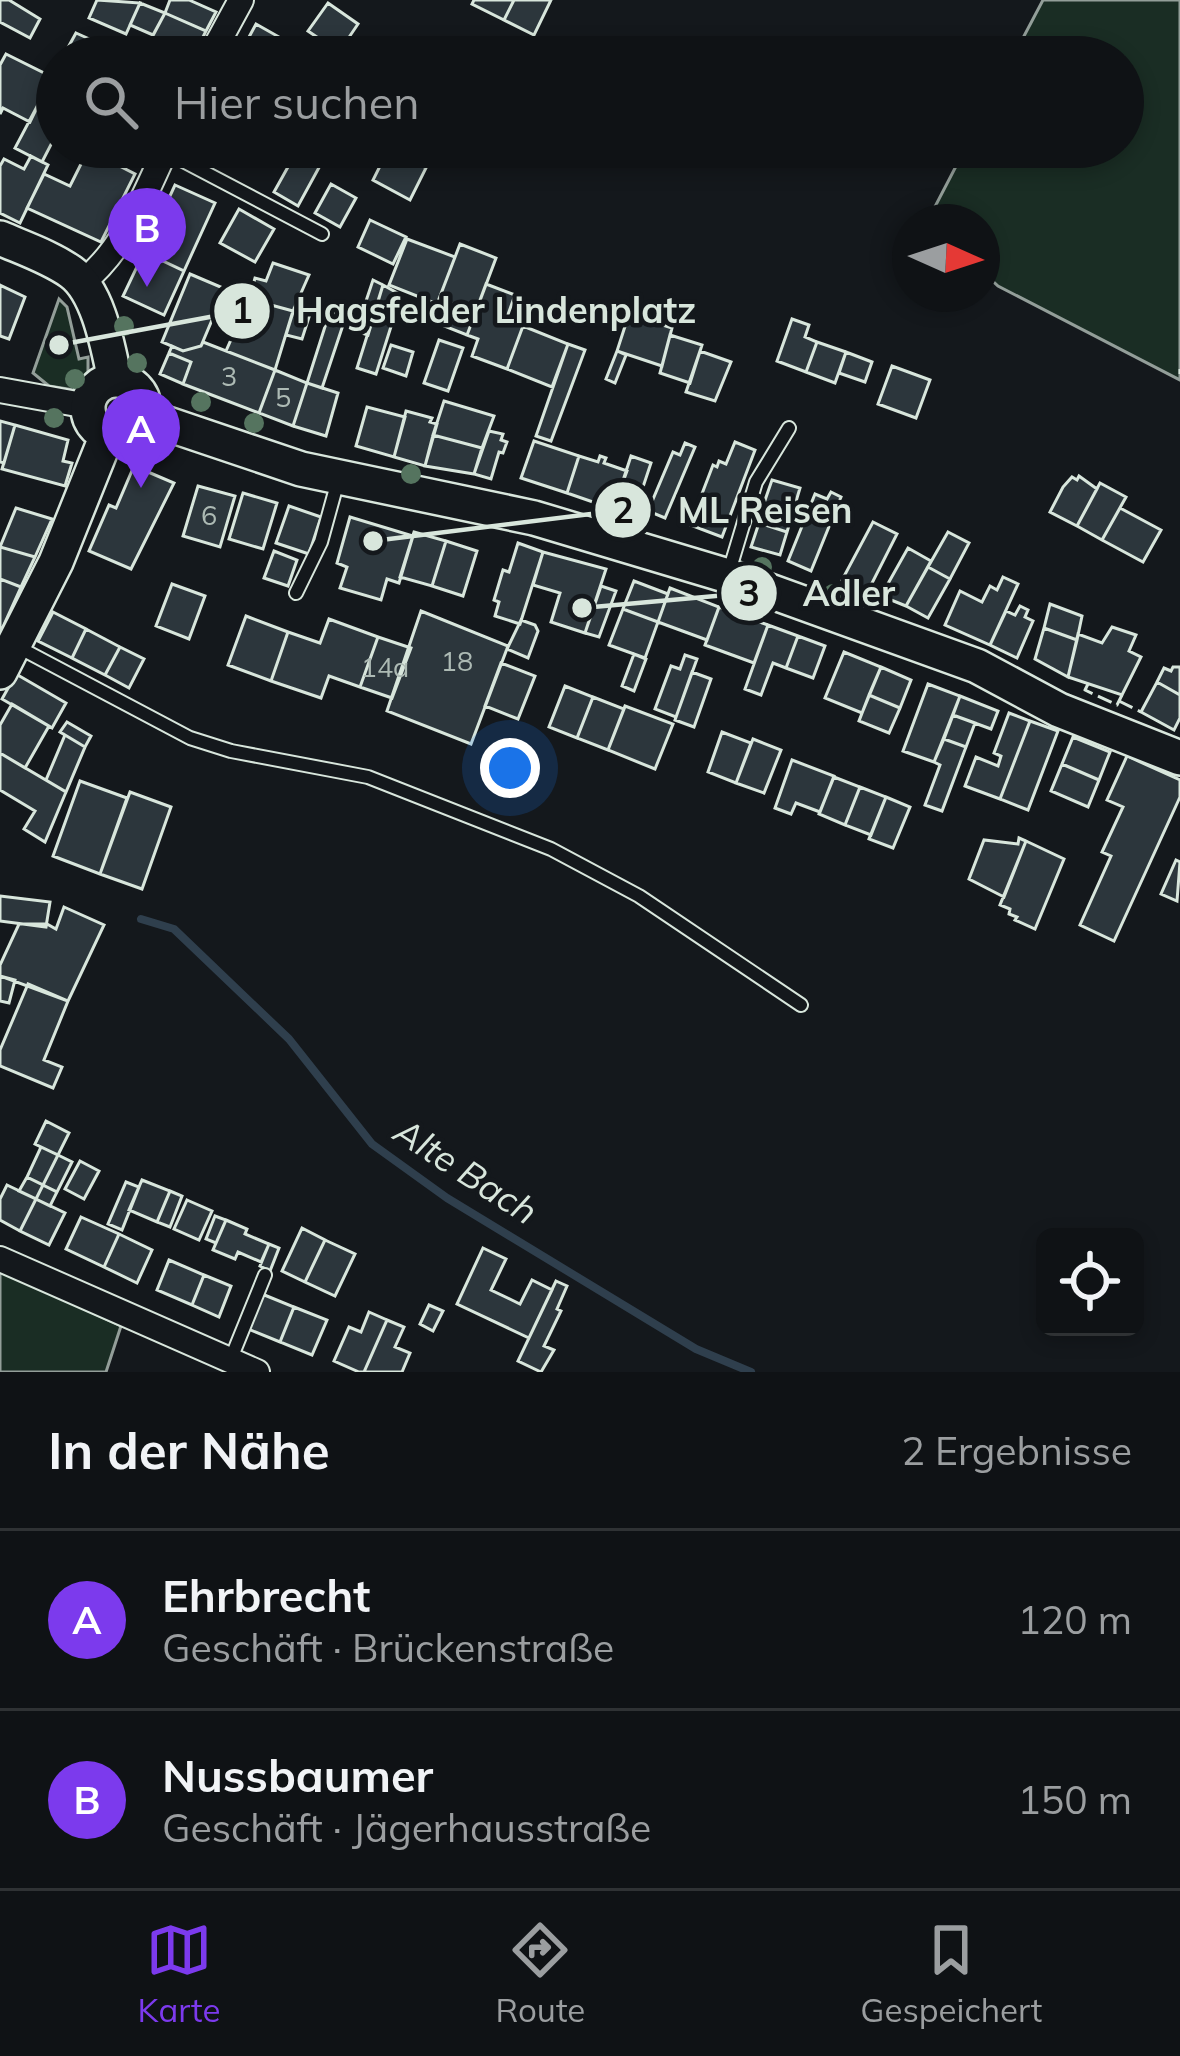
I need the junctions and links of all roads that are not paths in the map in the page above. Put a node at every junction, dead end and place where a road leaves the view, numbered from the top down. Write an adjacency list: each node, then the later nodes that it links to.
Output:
1 (241, 0): 2 (street)
2 (221, 36)
3 (157, 168): 7 (street)
4 (201, 168): 5 (lane)
5 (322, 234)
6 (0, 238): 7 (main road)
7 (82, 283): 8 (main road)
8 (115, 380): 10 (main road); 11 (main road)
9 (0, 390): 10 (street)
10 (88, 406): 13 (main road)
11 (144, 416): 13 (main road); 14 (main road)
12 (789, 428): 15 (lane)
13 (107, 435): 17 (main road)
14 (340, 476): 15 (main road); 16 (lane)
15 (728, 575): 18 (main road)
16 (296, 593)
17 (8, 659): 19 (lane)
18 (1180, 758)
19 (800, 1005)
20 (0, 1259): 22 (street)
21 (265, 1275): 22 (lane)
22 (230, 1361): 23 (street)
23 (256, 1372)

